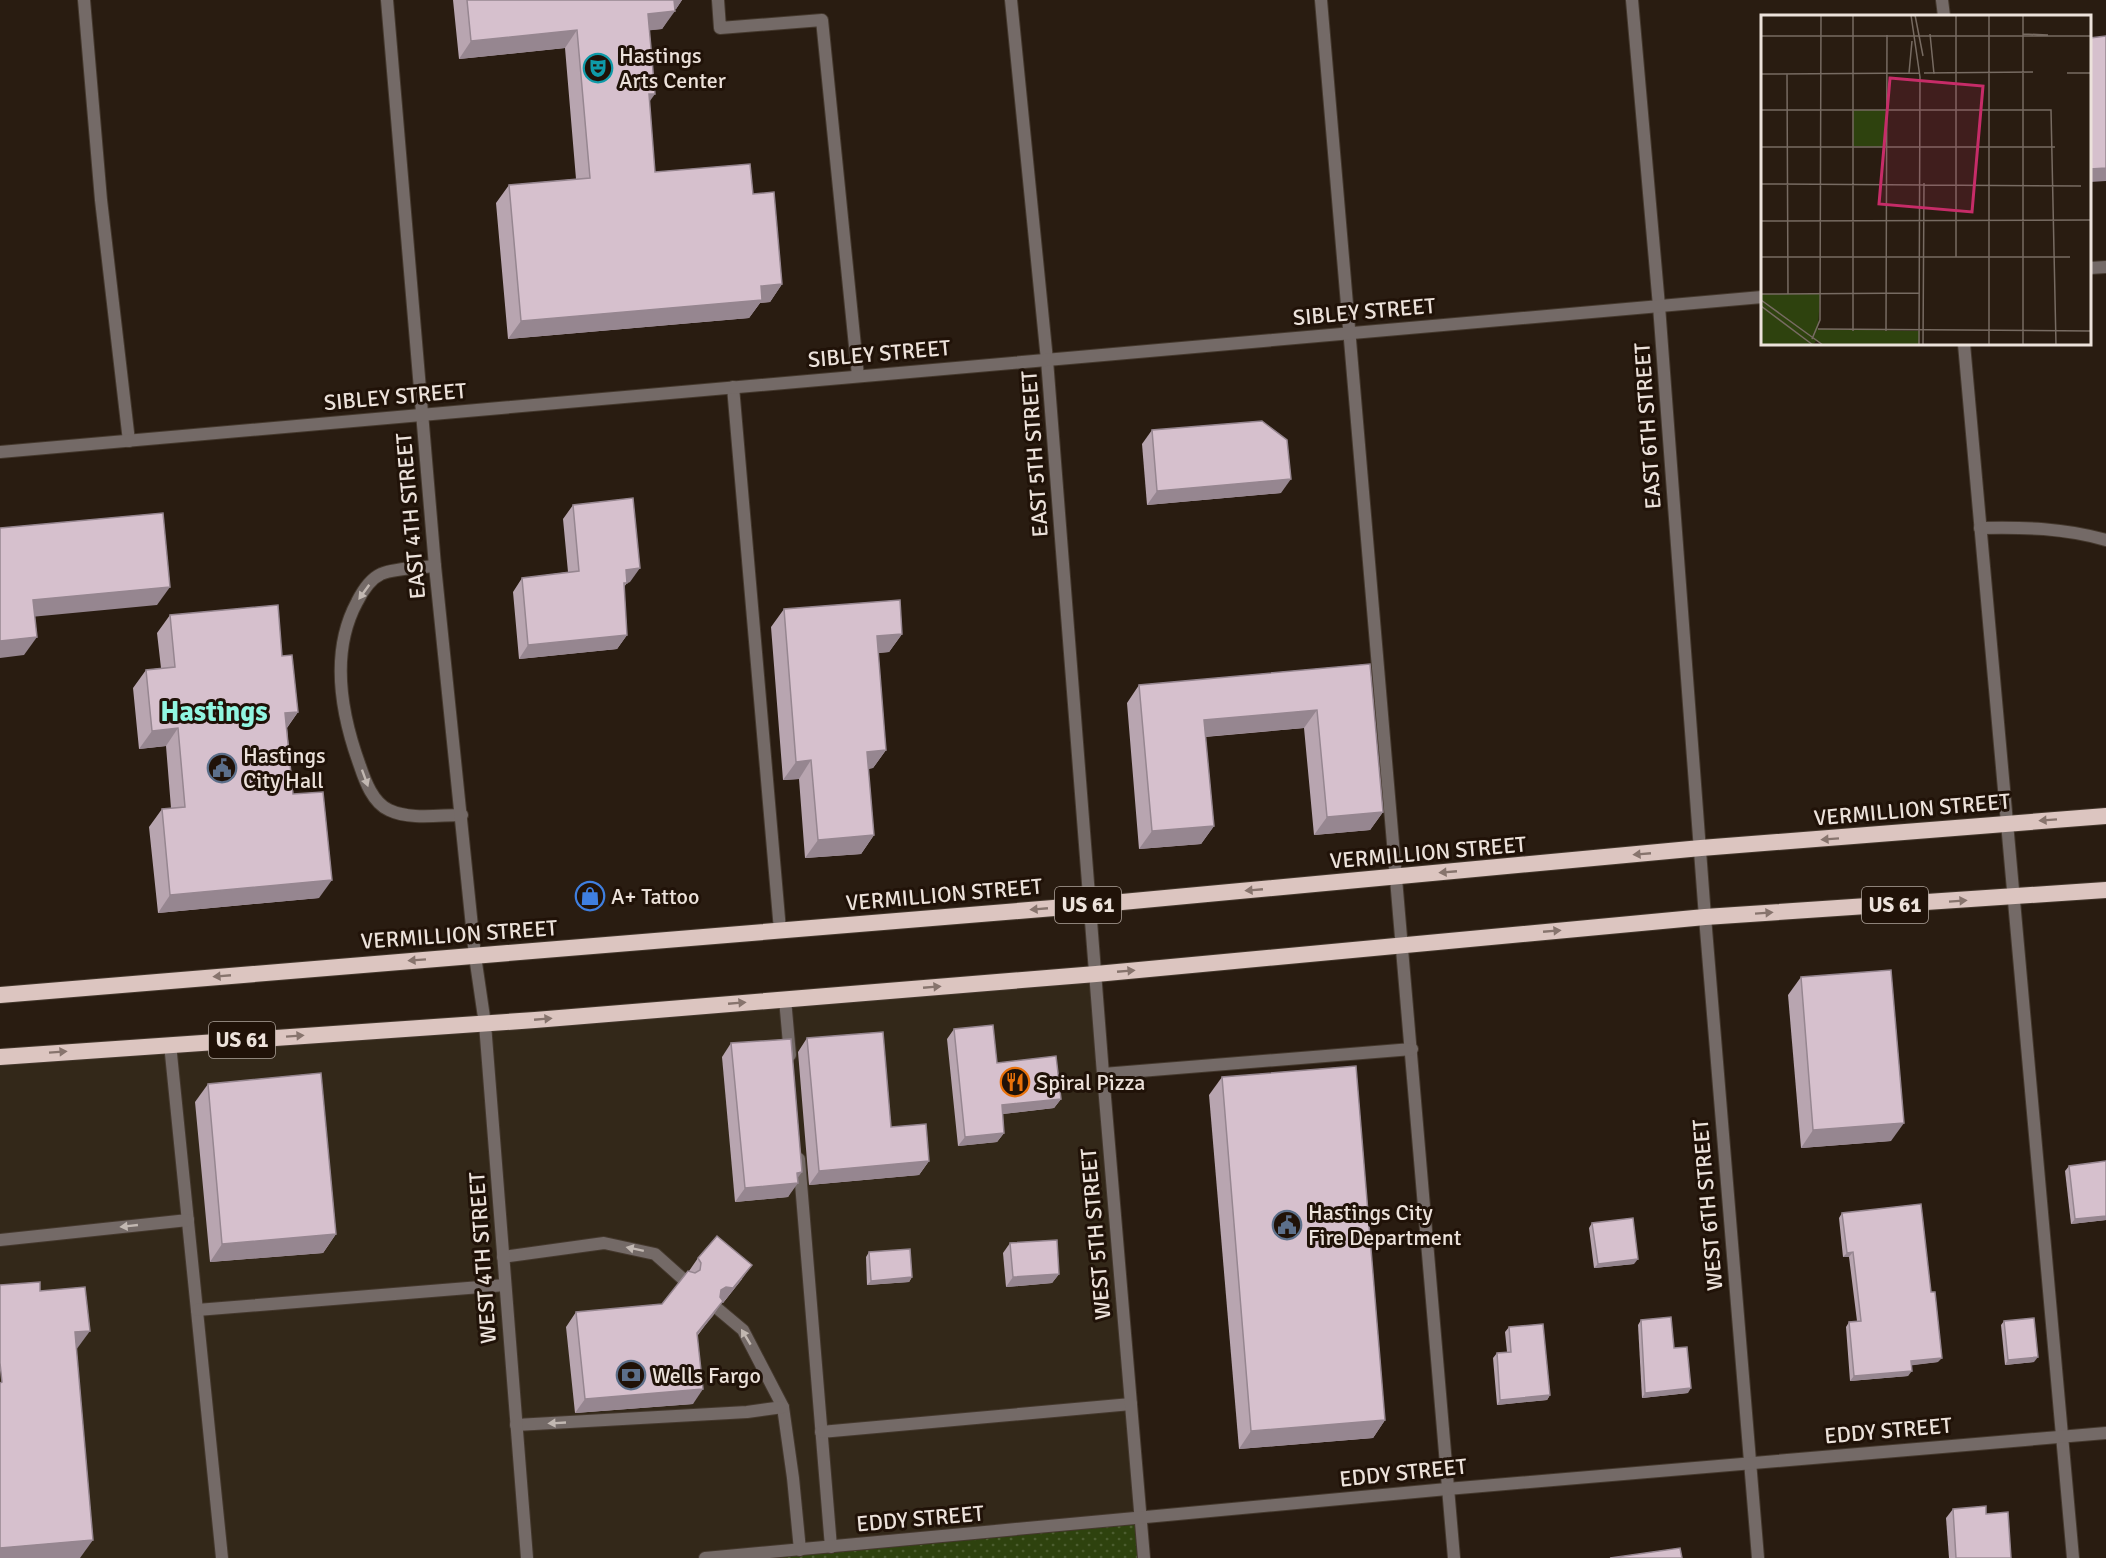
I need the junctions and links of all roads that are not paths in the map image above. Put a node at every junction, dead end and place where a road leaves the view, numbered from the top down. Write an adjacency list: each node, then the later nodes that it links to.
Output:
1 (84, 0): 19 (street)
2 (387, 0): 18 (street, EAST 4TH STREET)
3 (718, 0): 16 (street)
4 (1011, 0): 15 (street, EAST 5TH STREET)
5 (1321, 0): 13 (street)
6 (1632, 0): 12 (street, EAST 6TH STREET)
7 (1942, 0): 8 (street)
8 (1944, 15)
9 (2106, 267): 10 (street)
10 (2091, 268)
11 (1761, 297): 12 (street, SIBLEY STREET)
12 (1659, 306): 13 (street, SIBLEY STREET); 27 (street, EAST 6TH STREET)
13 (1351, 333): 15 (street, SIBLEY STREET); 28 (street)
14 (1964, 345): 21 (street)
15 (1047, 360): 16 (street, SIBLEY STREET); 31 (street, EAST 5TH STREET)
16 (858, 376): 17 (street, SIBLEY STREET)
17 (733, 387): 18 (street, SIBLEY STREET); 33 (street)
18 (423, 414): 19 (street, SIBLEY STREET); 23 (street, EAST 4TH STREET)
19 (129, 441): 20 (street, SIBLEY STREET)
20 (0, 452)
21 (1980, 528): 22 (street); 26 (street)
22 (2106, 540)
23 (435, 566): 24 (street, EAST 4TH STREET); 24 (street, one-way to 24)
24 (462, 815): 35 (street, EAST 4TH STREET)
25 (2106, 816): 26 (highway, VERMILLION STREET / US 61, one-way to 26)
26 (2007, 823): 27 (highway, VERMILLION STREET / US 61, one-way to 27); 30 (street)
27 (1701, 848): 28 (highway, VERMILLION STREET / US 61, one-way to 28); 32 (street, WEST 6TH STREET)
28 (1396, 877): 31 (highway, VERMILLION STREET / US 61, one-way to 31); 34 (street)
29 (2106, 890): 30 (highway, US 61)
30 (2012, 897): 32 (highway, US 61, one-way to 30); 58 (street)
31 (1090, 905): 33 (highway, VERMILLION STREET / US 61, one-way to 33); 36 (street, WEST 5TH STREET)
32 (1706, 917): 34 (highway, US 61, one-way to 32); 59 (street, WEST 6TH STREET)
33 (780, 930): 35 (highway, VERMILLION STREET / US 61)
34 (1403, 945): 36 (highway, US 61, one-way to 34); 41 (street)
35 (475, 956): 37 (highway, VERMILLION STREET / US 61, one-way to 37); 39 (street, WEST 4TH STREET)
36 (1096, 974): 38 (highway, US 61, one-way to 36); 44 (street, WEST 5TH STREET)
37 (0, 995)
38 (785, 999): 39 (highway, US 61, one-way to 38); 43 (street)
39 (485, 1024): 40 (highway, US 61, one-way to 39); 48 (street, WEST 4TH STREET)
40 (170, 1044): 42 (highway, US 61, one-way to 40); 46 (street)
41 (1412, 1049): 44 (street); 60 (street)
42 (0, 1057)
43 (791, 1070)
44 (1103, 1074): 53 (street, WEST 5TH STREET)
45 (798, 1151): 56 (street)
46 (188, 1220): 47 (street, one-way to 47); 51 (street)
47 (0, 1240)
48 (503, 1257): 49 (street, one-way to 48); 50 (street, WEST 4TH STREET)
49 (683, 1279)
50 (505, 1285): 51 (street); 55 (street, WEST 4TH STREET)
51 (196, 1310): 64 (street)
52 (718, 1310): 54 (street, one-way to 52)
53 (1131, 1404): 56 (street); 61 (street, WEST 5TH STREET)
54 (783, 1407): 55 (street, one-way to 55); 63 (street)
55 (516, 1425): 65 (street, WEST 4TH STREET)
56 (821, 1432): 62 (street)
57 (2106, 1433): 58 (street, EDDY STREET)
58 (2063, 1437): 59 (street, EDDY STREET); 70 (street)
59 (1749, 1462): 60 (street, EDDY STREET); 69 (street, WEST 6TH STREET)
60 (1447, 1489): 61 (street, EDDY STREET); 68 (street)
61 (1140, 1519): 62 (street, EDDY STREET); 67 (street, WEST 5TH STREET)
62 (831, 1547): 63 (street, EDDY STREET)
63 (800, 1550): 66 (street, EDDY STREET)
64 (222, 1558)
65 (527, 1558)
66 (705, 1558)
67 (1144, 1558)
68 (1454, 1558)
69 (1758, 1558)
70 (2073, 1558)

